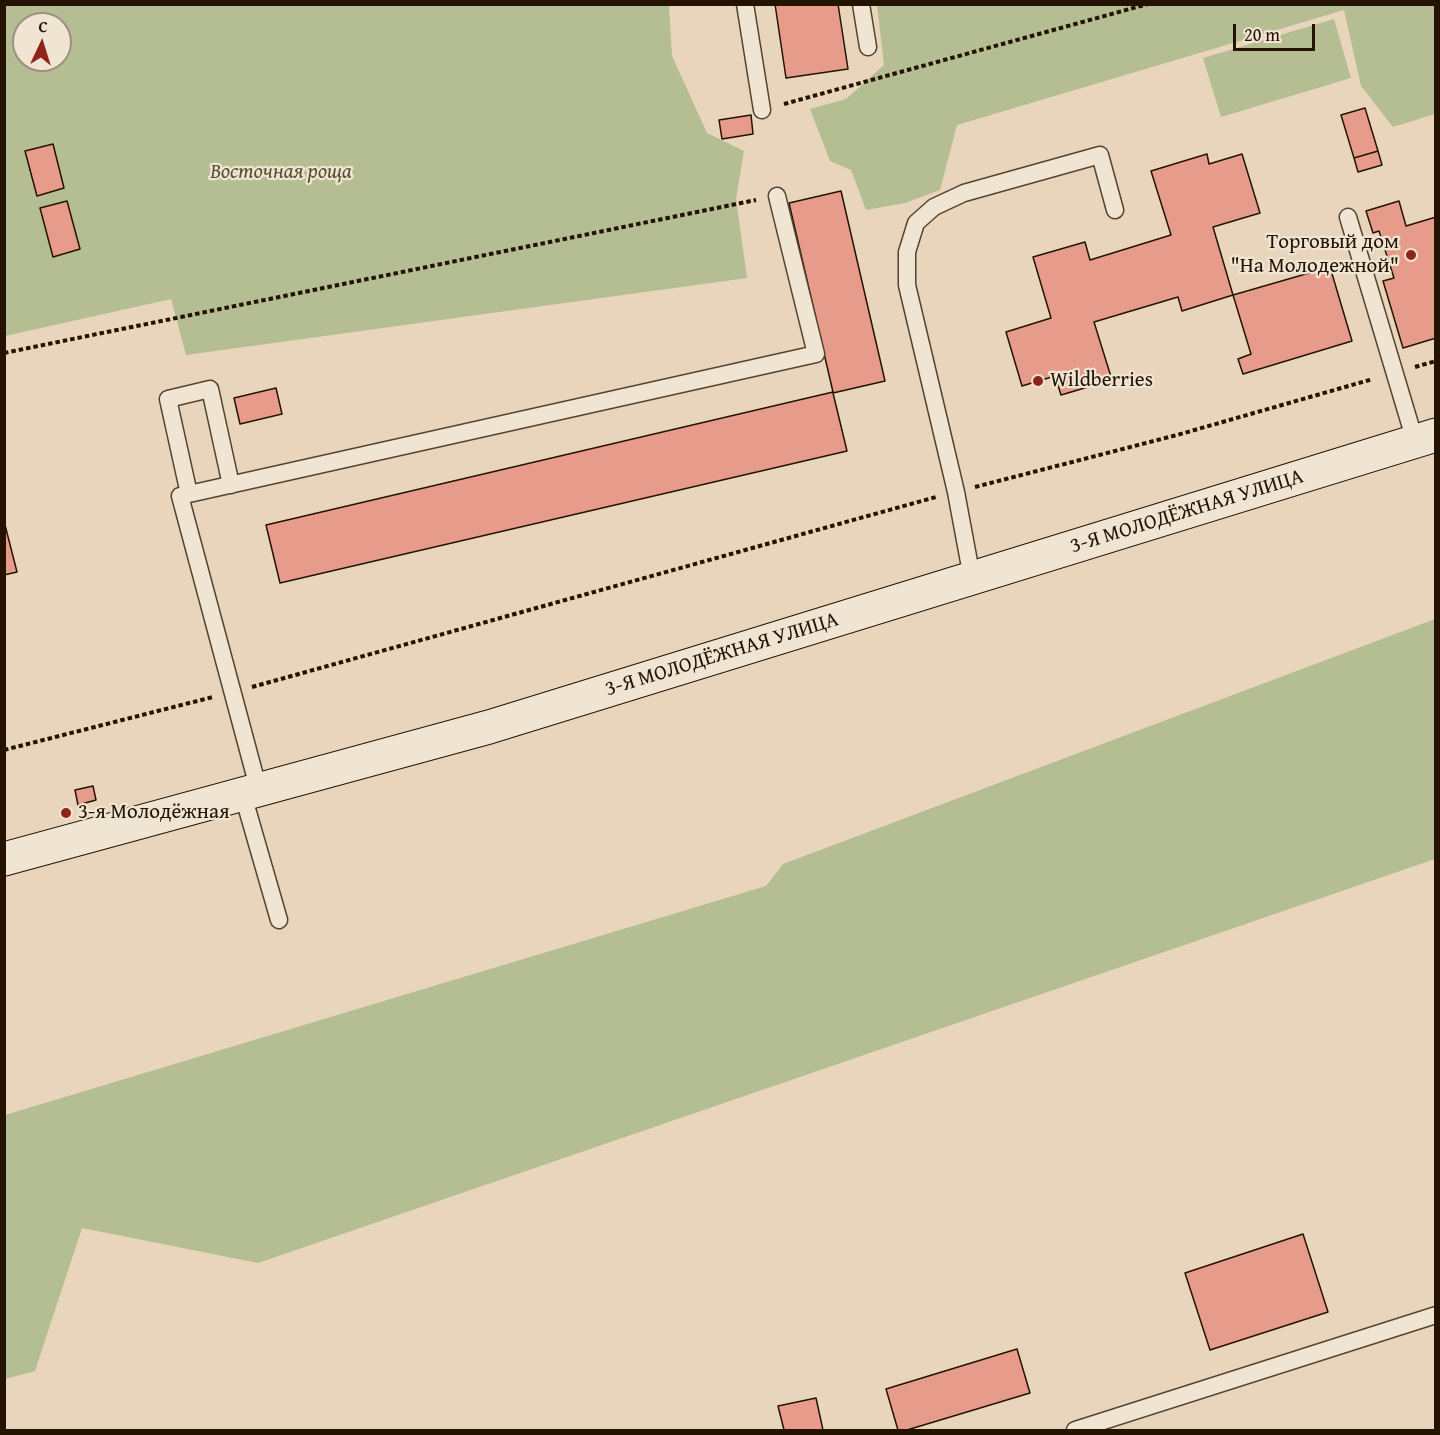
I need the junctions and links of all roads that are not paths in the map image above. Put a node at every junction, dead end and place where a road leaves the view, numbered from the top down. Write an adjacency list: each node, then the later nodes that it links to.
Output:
1 (746, 4): 4 (lane)
2 (861, 4): 3 (lane)
3 (868, 46)
4 (762, 110)
5 (777, 196): 9 (lane)
6 (1115, 210): 11 (lane)
7 (1348, 217): 8 (lane)
8 (1426, 438): 11 (main road, 3-Я МОЛОДЁЖНАЯ УЛИЦА)
9 (231, 485): 10 (lane); 10 (lane)
10 (189, 494): 12 (lane)
11 (972, 578): 12 (main road, 3-Я МОЛОДЁЖНАЯ УЛИЦА)
12 (251, 793): 13 (main road, 3-Я МОЛОДЁЖНАЯ УЛИЦА); 14 (lane)
13 (4, 859)
14 (279, 920)
15 (1436, 1315): 16 (lane)
16 (1075, 1431)

